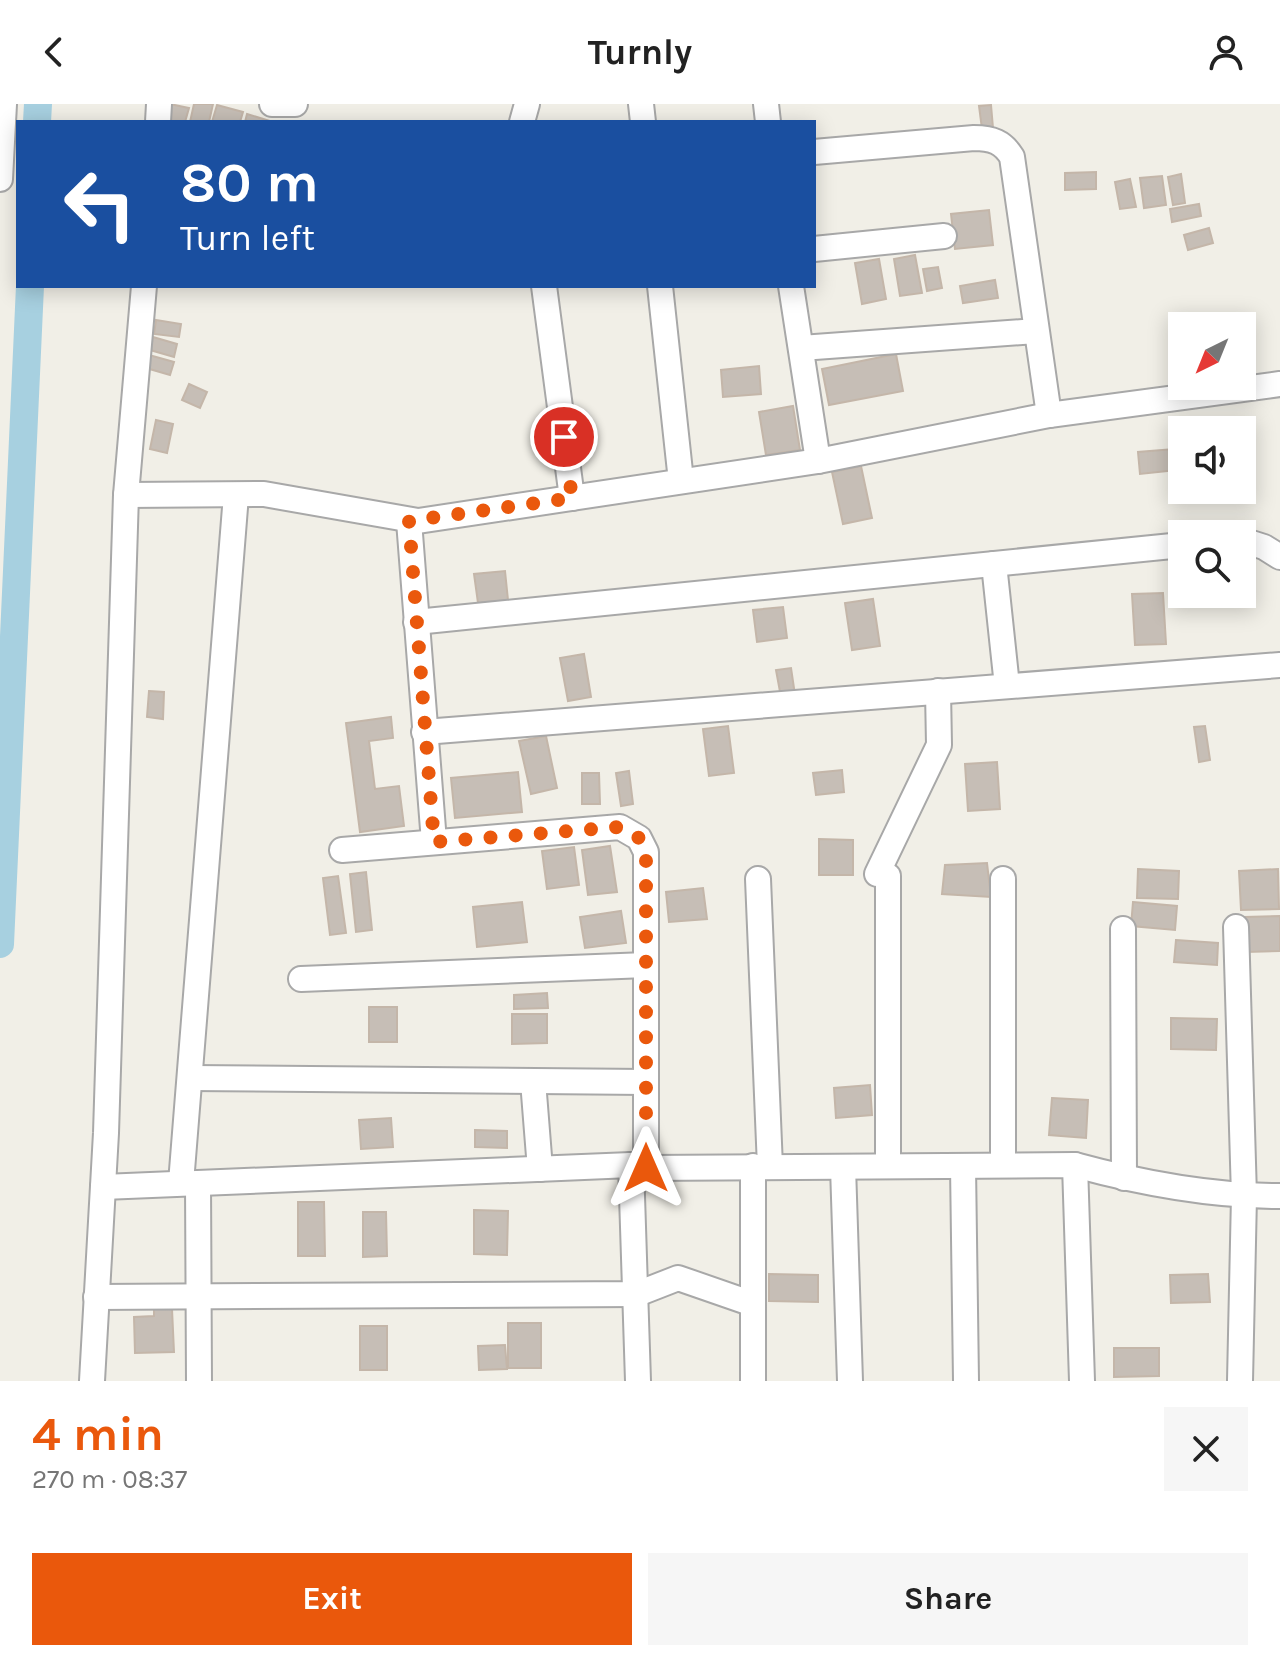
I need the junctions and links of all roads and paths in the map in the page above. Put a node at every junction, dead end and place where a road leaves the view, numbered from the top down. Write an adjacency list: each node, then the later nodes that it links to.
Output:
1 (4, 104): 5 (street)
2 (272, 104): 3 (street)
3 (295, 104)
4 (816, 152): 12 (street)
5 (0, 179)
6 (944, 236): 7 (street)
7 (816, 249)
8 (144, 288): 18 (street)
9 (544, 288): 20 (street)
10 (660, 288): 17 (street)
11 (791, 288): 13 (street)
12 (1036, 331): 13 (street); 15 (street)
13 (801, 348): 16 (street)
14 (1280, 384): 15 (street)
15 (1049, 415): 16 (street)
16 (818, 461): 17 (street)
17 (681, 481): 20 (street)
18 (126, 495): 19 (street); 52 (street)
19 (236, 495): 21 (street); 39 (street)
20 (572, 498): 21 (street)
21 (409, 521): 26 (street)
22 (1168, 546): 25 (street)
23 (1256, 546): 24 (street)
24 (1280, 557)
25 (994, 564): 26 (street); 28 (street)
26 (416, 622): 30 (street)
27 (1280, 665): 28 (street)
28 (1007, 686): 29 (street)
29 (938, 691): 30 (street); 45 (street)
30 (424, 732): 31 (street)
31 (434, 842): 32 (street); 37 (street)
32 (342, 850)
33 (758, 879): 47 (street)
34 (1003, 879): 42 (street)
35 (1236, 927): 53 (street)
36 (1123, 929): 50 (street)
37 (646, 965): 38 (street); 41 (street)
38 (301, 979)
39 (190, 1078): 40 (street); 51 (street)
40 (533, 1081): 41 (street); 49 (street)
41 (646, 1082): 44 (street)
42 (1003, 1165): 43 (street); 46 (street)
43 (1075, 1165): 50 (street); 65 (street)
44 (638, 1166): 47 (street); 49 (street); 55 (street)
45 (888, 1166): 46 (street); 48 (street)
46 (963, 1166): 64 (street)
47 (762, 1167): 48 (street); 58 (street)
48 (843, 1167): 63 (street)
49 (540, 1169): 51 (street)
50 (1124, 1178): 53 (street)
51 (190, 1183): 52 (street); 57 (street)
52 (103, 1187): 56 (street)
53 (1244, 1196): 54 (street); 66 (street)
54 (1280, 1196)
55 (637, 1294): 57 (street); 58 (street); 61 (street)
56 (96, 1297): 57 (street); 59 (street)
57 (199, 1298): 60 (street)
58 (753, 1304): 62 (street)
59 (92, 1381)
60 (199, 1381)
61 (638, 1381)
62 (753, 1381)
63 (850, 1381)
64 (966, 1381)
65 (1082, 1381)
66 (1240, 1381)

